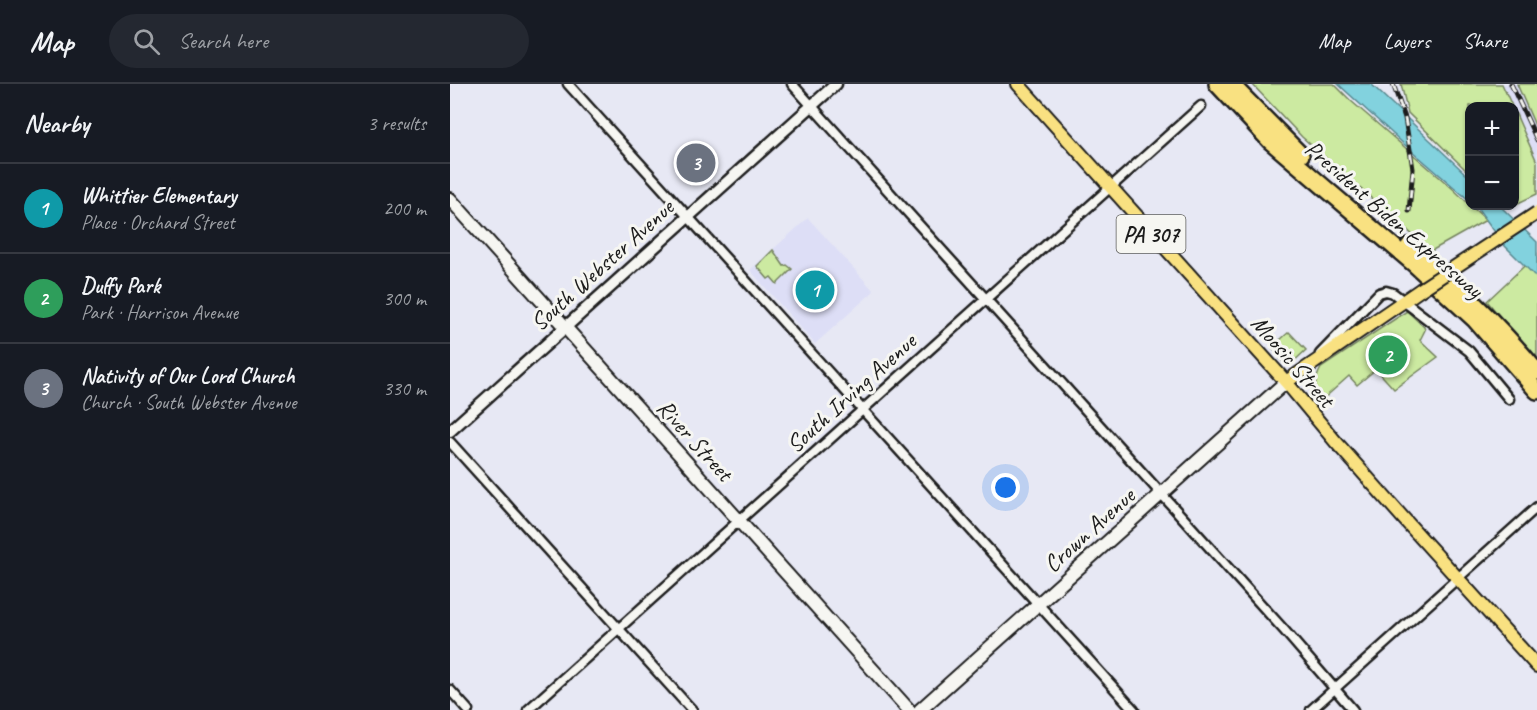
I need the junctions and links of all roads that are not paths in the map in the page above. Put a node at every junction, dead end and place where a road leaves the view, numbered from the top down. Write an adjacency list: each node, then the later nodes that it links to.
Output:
1 (568, 84): 12 (street)
2 (792, 84): 7 (street)
3 (836, 84): 7 (street, South Webster Avenue)
4 (1018, 84): 9 (main road, Moosic Street / PA 307)
5 (1217, 84): 19 (highway, President Biden Expressway)
6 (1231, 84): 17 (highway, President Biden Expressway)
7 (812, 106): 12 (street, South Webster Avenue); 13 (street)
8 (1201, 106): 9 (street, South Irving Avenue)
9 (1109, 186): 13 (street, South Irving Avenue); 18 (main road, Moosic Street / PA 307)
10 (450, 199): 15 (main road, River Street)
11 (1537, 213): 14 (main road, bridge)
12 (687, 216): 15 (street, South Webster Avenue); 21 (street)
13 (985, 299): 21 (street, South Irving Avenue); 24 (street)
14 (1403, 301): 16 (main road); 16 (street); 20 (street)
15 (565, 327): 22 (street, South Webster Avenue); 26 (main road, River Street)
16 (1312, 363): 18 (main road)
17 (1537, 372)
18 (1286, 382): 24 (main road, Crown Avenue); 27 (main road, Moosic Street / PA 307)
19 (1537, 391)
20 (1509, 399)
21 (862, 409): 26 (street, South Irving Avenue); 28 (street)
22 (450, 431)
23 (450, 442): 29 (street)
24 (1161, 493): 28 (main road, Crown Avenue); 31 (street)
25 (1537, 507): 27 (street)
26 (739, 521): 29 (street, South Irving Avenue); 36 (main road, River Street)
27 (1456, 578): 30 (main road, Moosic Street / PA 307); 31 (street)
28 (1037, 605): 37 (main road, Crown Avenue); 38 (street)
29 (619, 629): 34 (street, South Irving Avenue); 35 (street)
30 (1537, 666)
31 (1334, 689): 39 (street); 40 (street)
32 (450, 690): 33 (street)
33 (468, 710)
34 (528, 710)
35 (692, 710)
36 (909, 710)
37 (920, 710)
38 (1134, 710)
39 (1311, 710)
40 (1353, 710)

